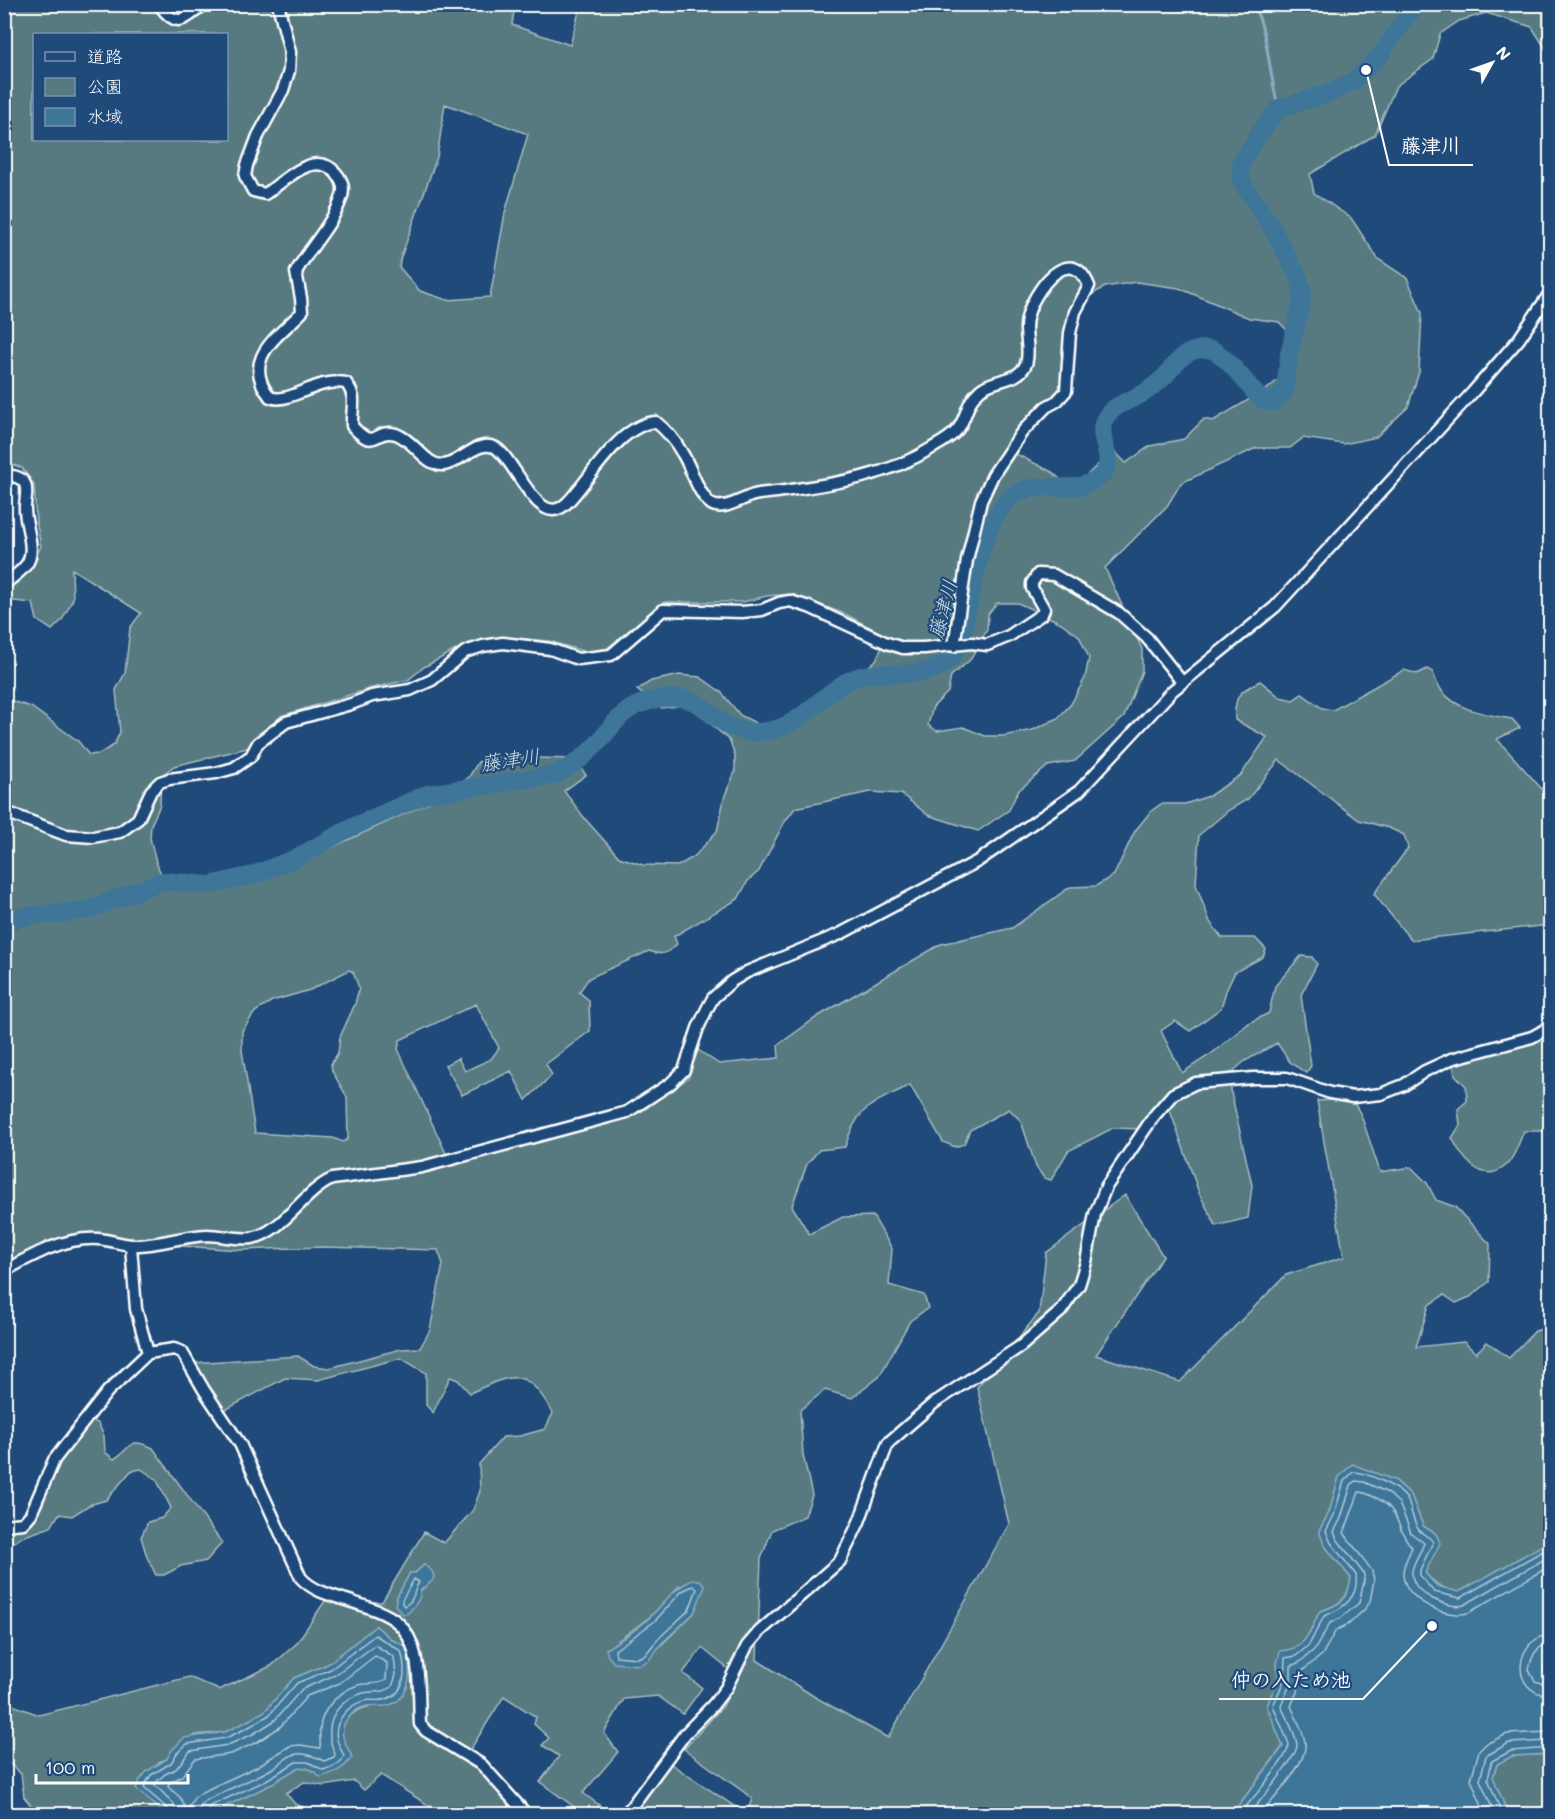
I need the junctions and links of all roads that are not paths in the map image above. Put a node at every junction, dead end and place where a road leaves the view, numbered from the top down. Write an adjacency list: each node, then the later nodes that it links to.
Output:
1 (159, 4): 2 (street)
2 (204, 4)
3 (278, 4): 7 (street)
4 (1551, 293): 8 (street)
5 (4, 475): 6 (street)
6 (4, 584)
7 (954, 646): 8 (street); 9 (street)
8 (1182, 682): 11 (street)
9 (4, 809)
10 (1551, 1027): 16 (street)
11 (131, 1246): 12 (street); 13 (street)
12 (4, 1271)
13 (148, 1353): 14 (street); 15 (street)
14 (4, 1525)
15 (525, 1815)
16 (626, 1815)

